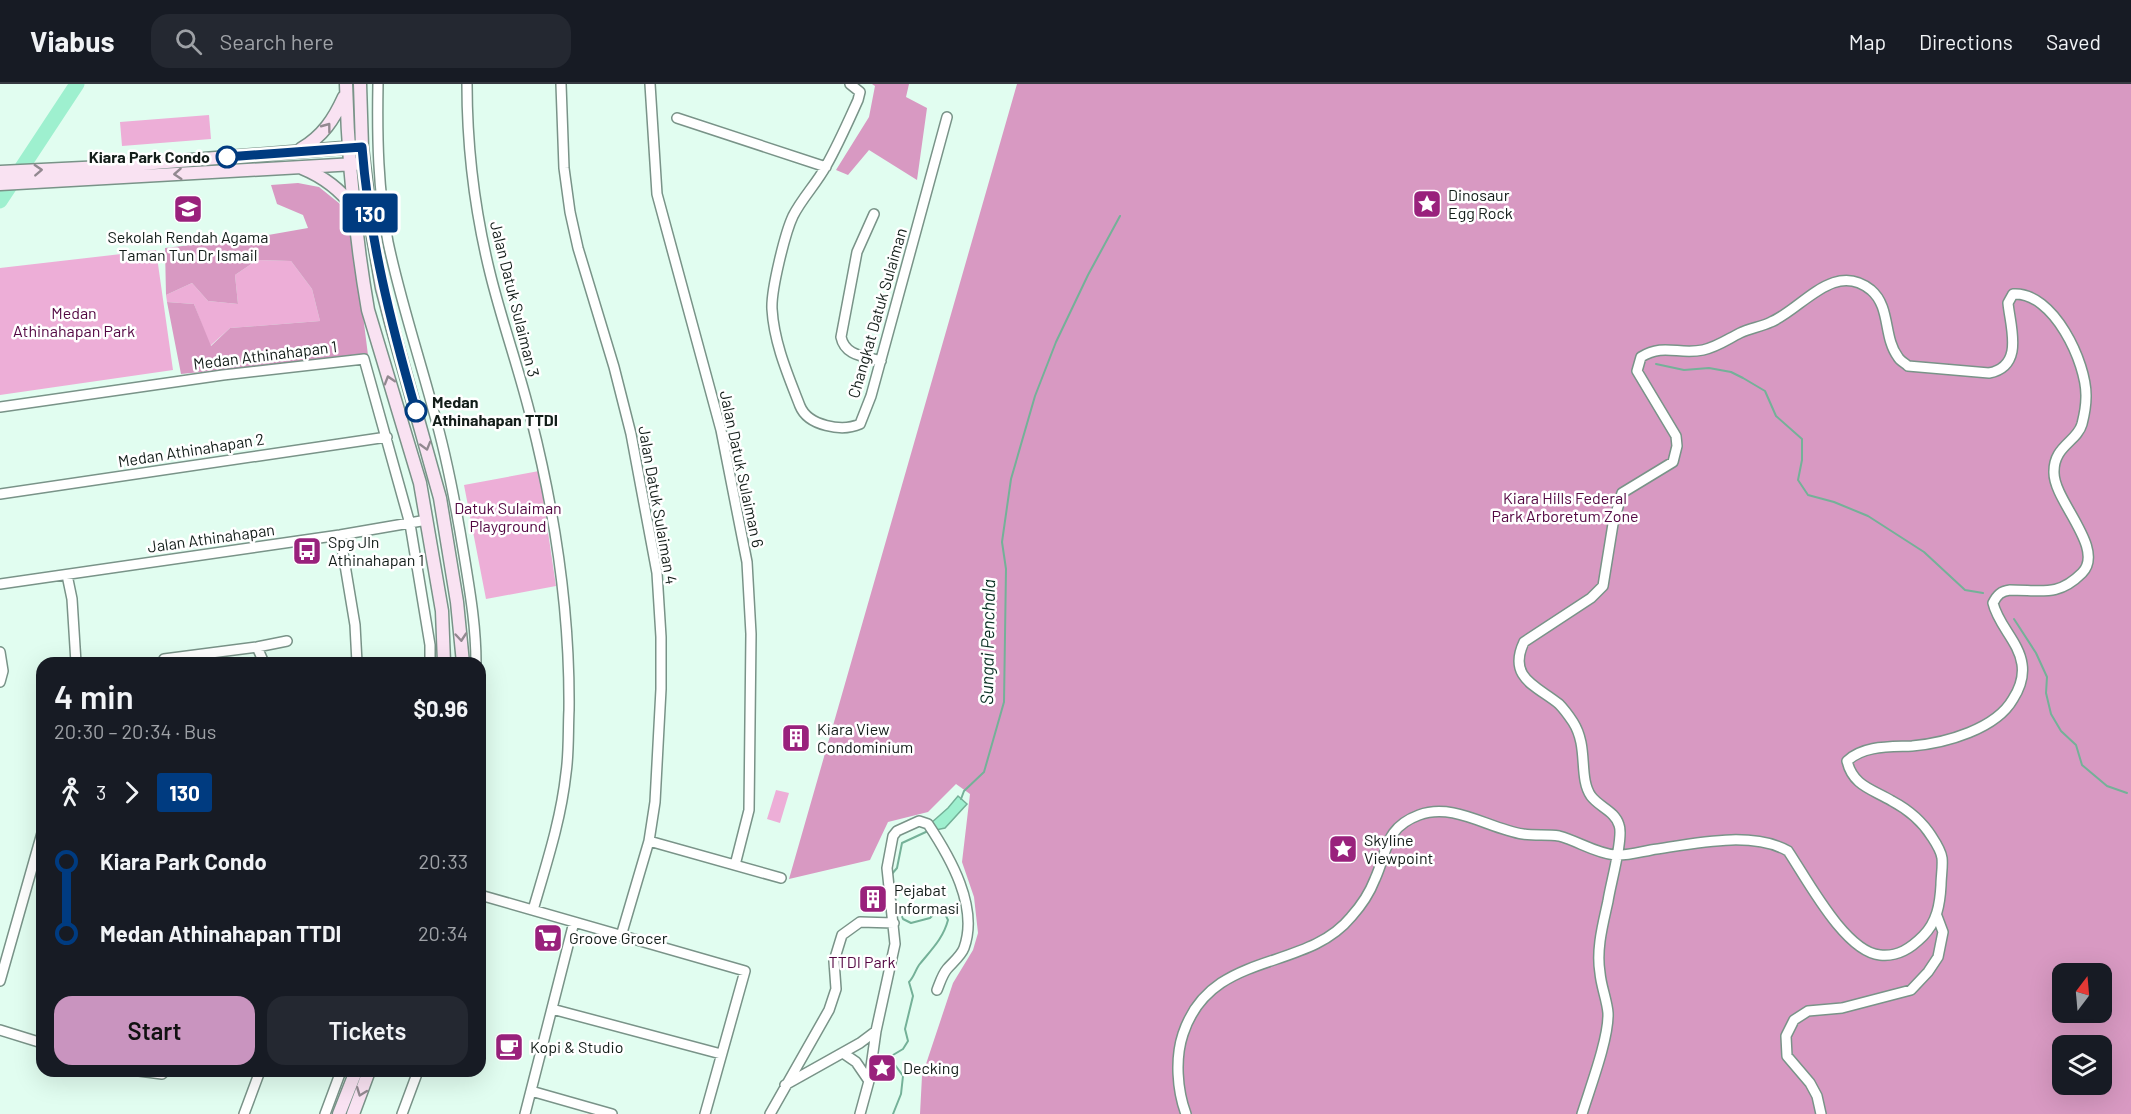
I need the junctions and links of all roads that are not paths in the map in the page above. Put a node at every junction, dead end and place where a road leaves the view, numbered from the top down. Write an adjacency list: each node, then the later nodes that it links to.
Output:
1 (360, 84): 10 (main road)
2 (378, 84): 44 (street)
3 (467, 84): 53 (street, Jalan Datuk Sulaiman 3)
4 (561, 84): 47 (street, Jalan Datuk Sulaiman 4)
5 (650, 84): 50 (street, Jalan Datuk Sulaiman 6)
6 (850, 84): 16 (street, Changkat Datuk Sulaiman)
7 (346, 88): 11 (main road); 12 (main road, one-way to 7)
8 (947, 117): 23 (street, Changkat Datuk Sulaiman)
9 (677, 118): 16 (street)
10 (362, 147): 11 (main road); 13 (main road)
11 (348, 148): 12 (main road); 14 (main road)
12 (298, 152): 17 (main road, one-way to 12)
13 (363, 164): 14 (main road); 21 (main road)
14 (349, 165): 15 (main road); 19 (main road)
15 (299, 167): 18 (main road, one-way to 18); 19 (main road)
16 (826, 167): 23 (street, Changkat Datuk Sulaiman)
17 (0, 172)
18 (0, 184)
19 (355, 209): 22 (main road)
20 (874, 214): 23 (street)
21 (382, 288): 22 (main road); 43 (main road, one-way to 43)
22 (368, 310): 26 (main road, one-way to 22)
23 (880, 361)
24 (0, 407): 25 (street, Medan Athinahapan 1)
25 (387, 437): 27 (street, Medan Athinahapan 1); 28 (street, Medan Athinahapan 2)
26 (420, 483): 27 (street); 29 (main road)
27 (400, 486): 30 (street, Medan Athinahapan 1)
28 (0, 494)
29 (427, 520): 30 (street, Jalan Athinahapan); 42 (main road)
30 (410, 524): 31 (street, Jalan Athinahapan); 41 (street, Medan Athinahapan 1)
31 (340, 535): 32 (street, Jalan Athinahapan); 40 (street)
32 (67, 575): 33 (street, Jalan Athinahapan); 37 (street)
33 (0, 584)
34 (287, 641): 35 (street)
35 (257, 647): 38 (street); 39 (street)
36 (0, 652): 45 (street)
37 (76, 657)
38 (205, 657)
39 (261, 657)
40 (357, 657)
41 (430, 657)
42 (444, 657)
43 (462, 657)
44 (476, 657)
45 (2, 671): 46 (street)
46 (0, 682)
47 (649, 841): 50 (street); 57 (street, Jalan Datuk Sulaiman 4)
48 (36, 854): 58 (street)
49 (1616, 855): 54 (street); 54 (street); 86 (street); 87 (street)
50 (735, 865): 51 (street)
51 (781, 878)
52 (486, 897): 53 (street)
53 (533, 910): 55 (street)
54 (1936, 916): 88 (street)
55 (574, 922): 57 (street); 60 (street)
56 (894, 923): 59 (street); 62 (street); 72 (street)
57 (621, 936): 65 (street)
58 (0, 981)
59 (937, 990)
60 (552, 1009): 65 (street); 74 (street)
61 (0, 1030): 63 (street)
62 (876, 1031): 64 (street); 71 (street)
63 (36, 1041)
64 (843, 1053): 71 (street); 72 (street)
65 (722, 1054): 83 (street)
66 (258, 1077): 76 (street)
67 (339, 1077): 73 (street)
68 (354, 1077): 75 (main road)
69 (367, 1077): 79 (main road, one-way to 79)
70 (416, 1077): 80 (street)
71 (869, 1081): 85 (street)
72 (784, 1086): 84 (street)
73 (334, 1090): 75 (street); 77 (street)
74 (531, 1091): 81 (street); 82 (street)
75 (347, 1094): 78 (main road)
76 (244, 1114)
77 (325, 1114)
78 (339, 1114)
79 (353, 1114)
80 (402, 1114)
81 (525, 1114)
82 (612, 1114)
83 (705, 1114)
84 (770, 1114)
85 (860, 1114)
86 (1186, 1114)
87 (1582, 1114)
88 (1821, 1114)

